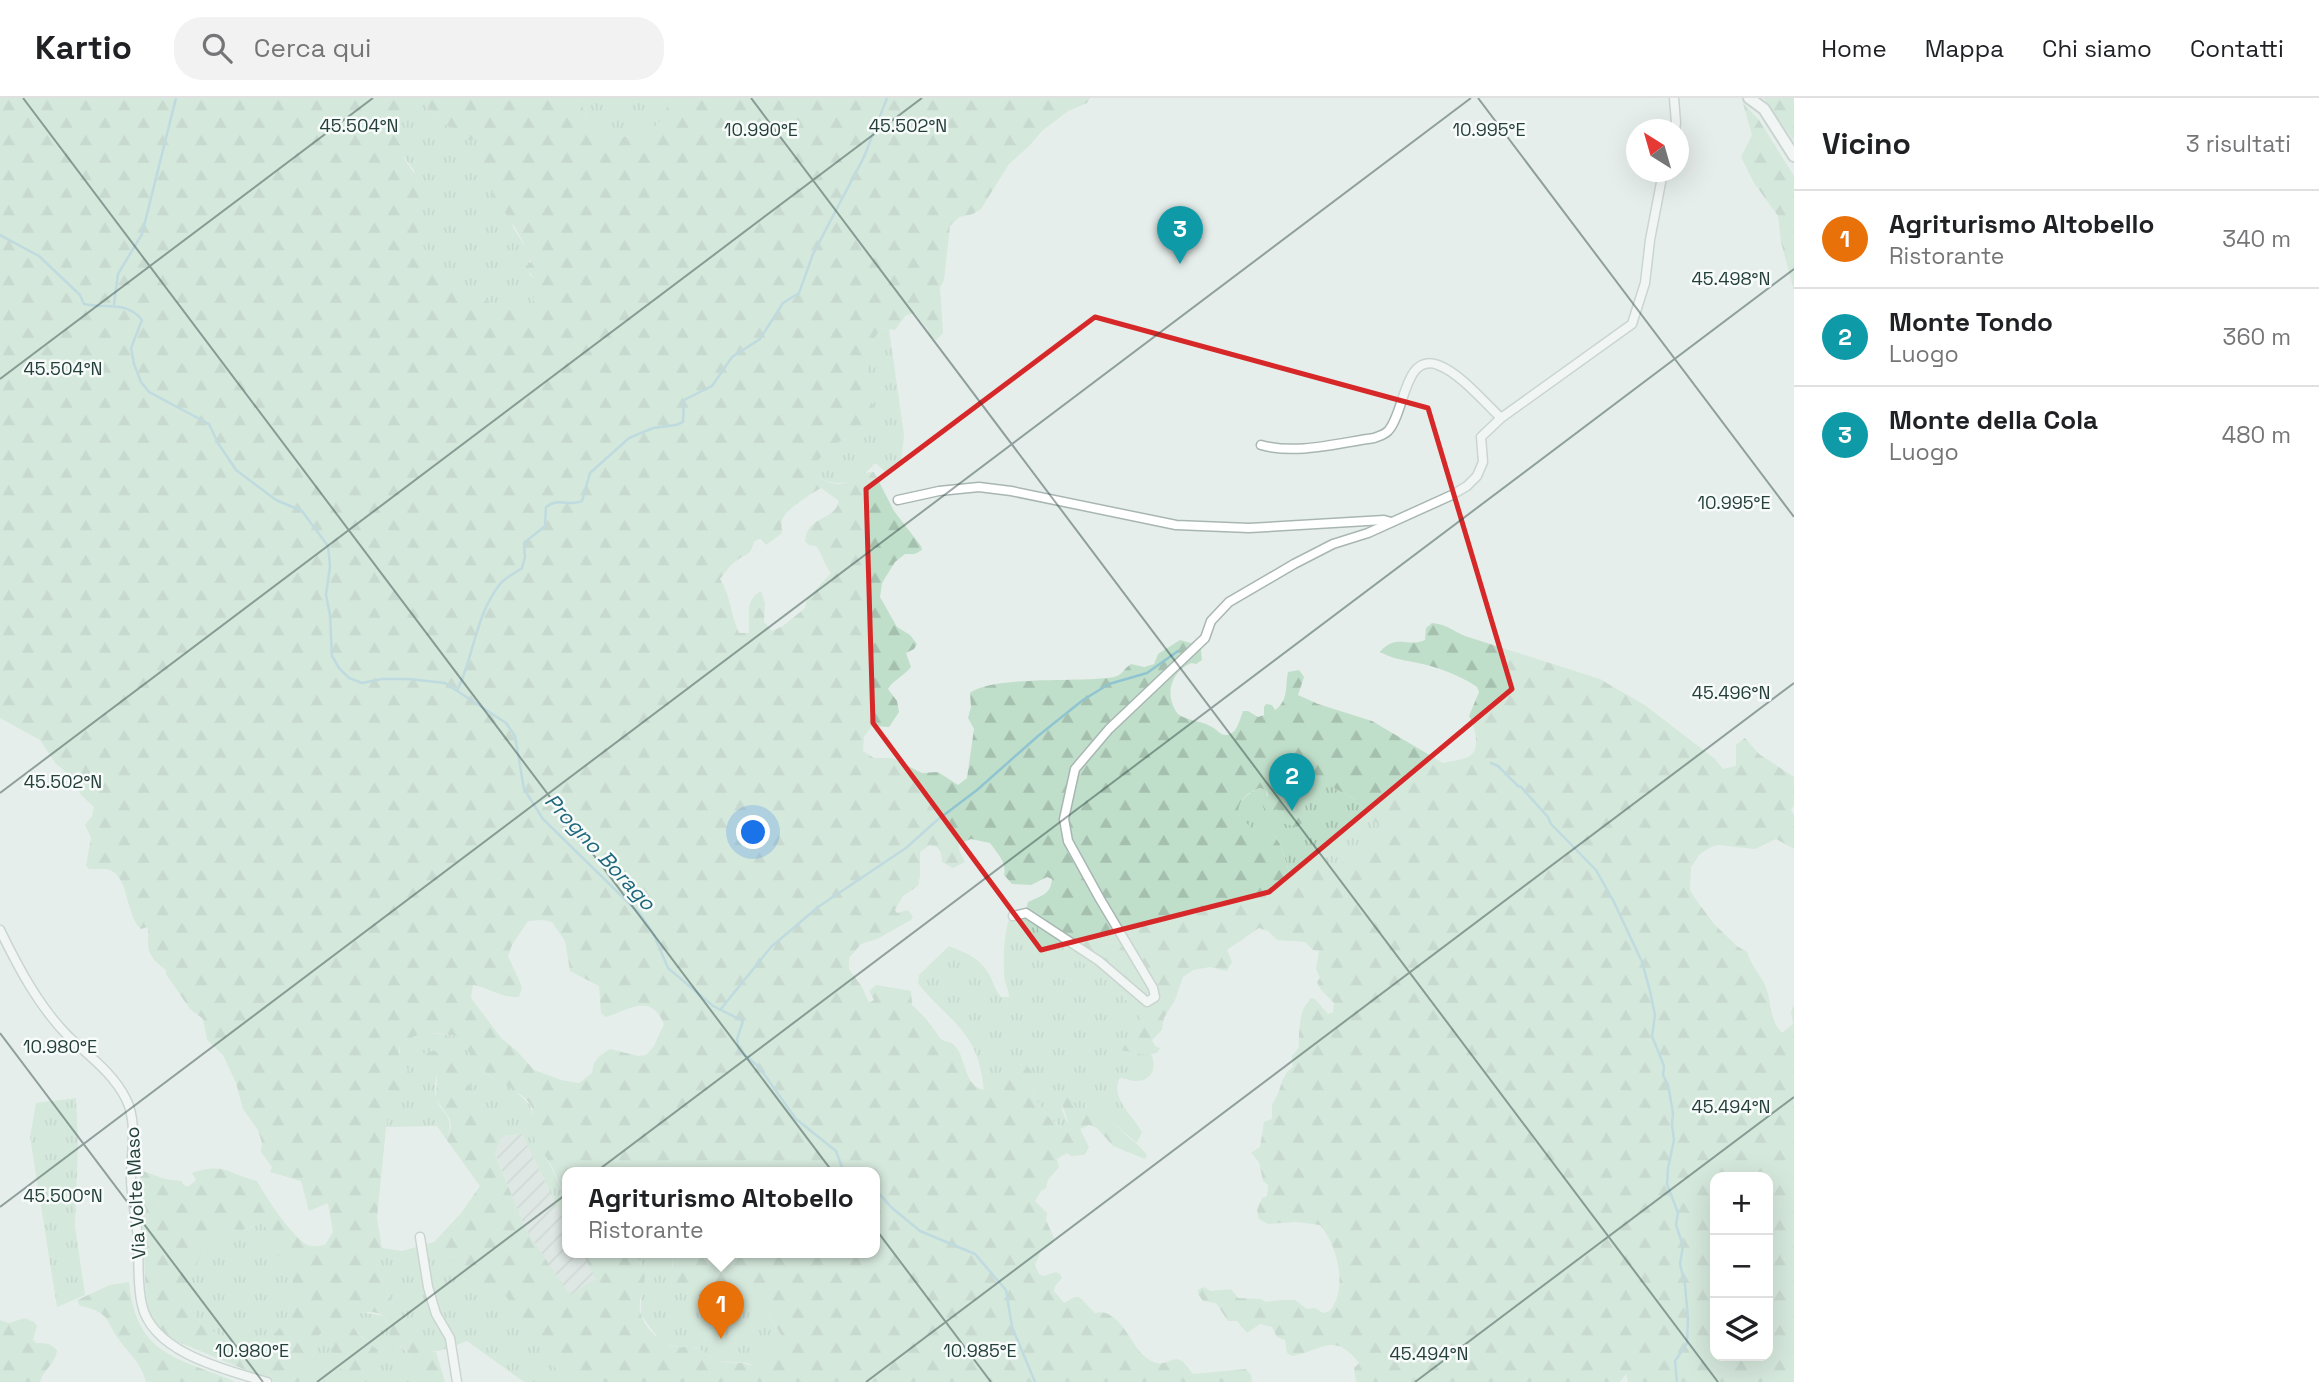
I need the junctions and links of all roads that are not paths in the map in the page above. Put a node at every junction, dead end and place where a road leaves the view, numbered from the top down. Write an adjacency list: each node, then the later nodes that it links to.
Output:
1 (1674, 98): 3 (street)
2 (1749, 98): 4 (street)
3 (1676, 119)
4 (1794, 156)
5 (1661, 182): 6 (street)
6 (1501, 418): 7 (street); 9 (street)
7 (1261, 445)
8 (898, 500): 9 (street)
9 (1391, 522): 10 (street)
10 (1013, 916)
11 (0, 930): 13 (street, Via Volte Maso)
12 (420, 1237): 14 (street)
13 (267, 1382)
14 (457, 1382)

